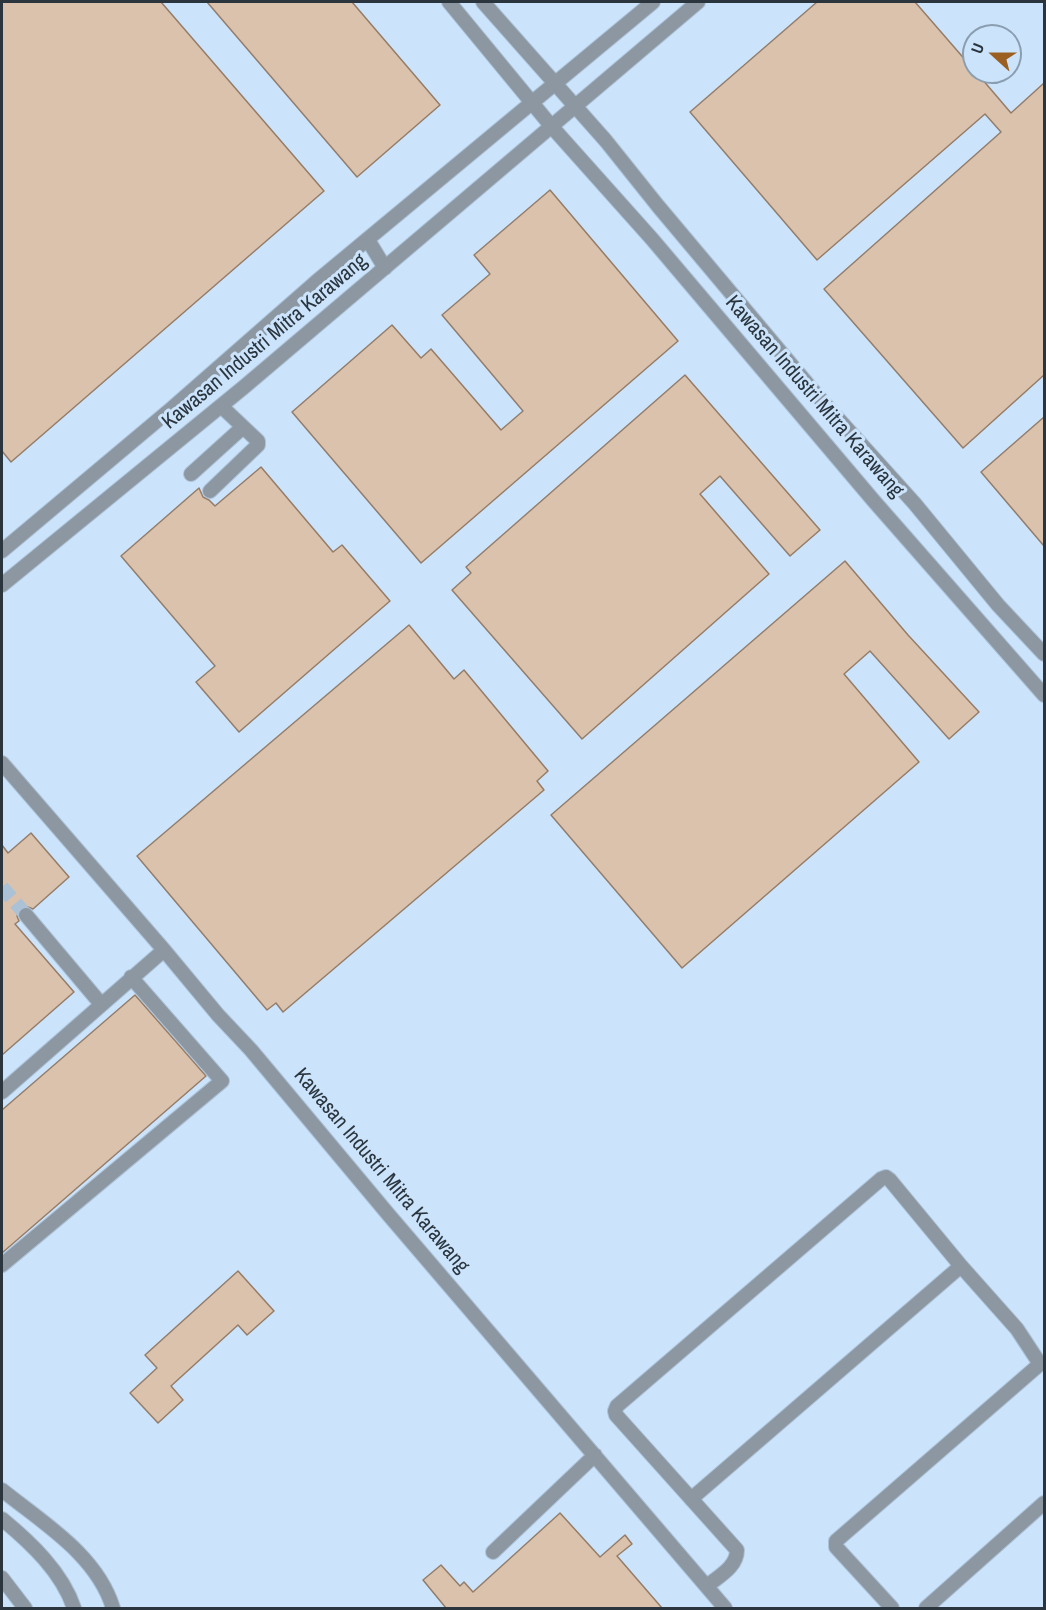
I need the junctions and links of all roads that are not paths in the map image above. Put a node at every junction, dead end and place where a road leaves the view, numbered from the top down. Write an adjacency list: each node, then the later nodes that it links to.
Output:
1 (448, 2): 6 (street, Kawasan Industri Mitra Karawang)
2 (483, 2): 5 (street, Kawasan Industri Mitra Karawang)
3 (653, 2): 5 (street, Kawasan Industri Mitra Karawang)
4 (698, 2): 7 (street, Kawasan Industri Mitra Karawang)
5 (555, 84): 6 (street, Kawasan Industri Mitra Karawang); 7 (street, Kawasan Industri Mitra Karawang)
6 (532, 103): 8 (street, Kawasan Industri Mitra Karawang); 9 (street, Kawasan Industri Mitra Karawang)
7 (574, 106): 8 (street, Kawasan Industri Mitra Karawang); 17 (street, Kawasan Industri Mitra Karawang)
8 (552, 127): 10 (street, Kawasan Industri Mitra Karawang); 18 (street, Kawasan Industri Mitra Karawang)
9 (368, 240): 10 (street); 15 (street, Kawasan Industri Mitra Karawang)
10 (385, 268): 11 (street, Kawasan Industri Mitra Karawang)
11 (221, 406): 12 (street); 16 (street, Kawasan Industri Mitra Karawang)
12 (243, 427): 13 (street); 14 (street)
13 (191, 474)
14 (210, 491)
15 (2, 551)
16 (2, 585)
17 (1044, 654)
18 (1044, 695)
19 (2, 763): 21 (street, Kawasan Industri Mitra Karawang)
20 (26, 915): 23 (street)
21 (164, 950): 22 (street); 28 (street, Kawasan Industri Mitra Karawang)
22 (131, 977): 23 (street); 25 (street)
23 (101, 1004): 24 (street)
24 (2, 1092)
25 (2, 1265)
26 (961, 1266): 27 (street); 30 (street); 30 (street)
27 (1042, 1364): 40 (street)
28 (595, 1455): 33 (street); 35 (street, Kawasan Industri Mitra Karawang)
29 (2, 1490): 38 (street)
30 (691, 1499): 35 (street)
31 (1044, 1503): 41 (street)
32 (2, 1519): 37 (street)
33 (493, 1552)
34 (2, 1578): 36 (street)
35 (706, 1586): 39 (street, Kawasan Industri Mitra Karawang)
36 (25, 1608)
37 (74, 1608)
38 (113, 1608)
39 (725, 1608)
40 (892, 1608)
41 (926, 1608)

